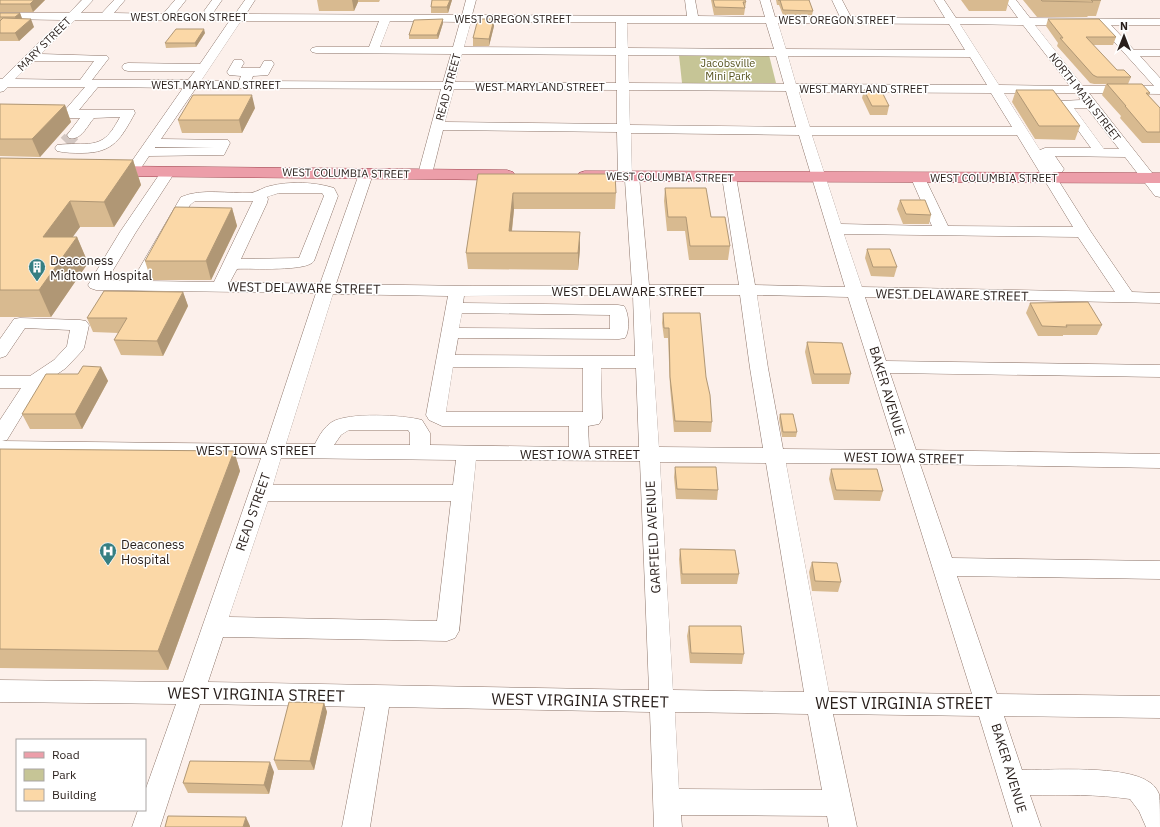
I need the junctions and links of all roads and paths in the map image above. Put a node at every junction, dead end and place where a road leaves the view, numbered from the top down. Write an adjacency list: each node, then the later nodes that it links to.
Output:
1 (88, 0): 14 (street, MARY STREET)
2 (120, 0): 15 (street)
3 (181, 0): 16 (street)
4 (217, 0): 12 (street)
5 (250, 0): 17 (street)
6 (471, 0): 19 (street, READ STREET)
7 (690, 0): 21 (street)
8 (765, 0): 22 (street, BAKER AVENUE)
9 (837, 0): 23 (street)
10 (939, 0): 24 (street)
11 (1010, 0): 25 (street, NORTH MAIN STREET)
12 (209, 11)
13 (0, 16): 14 (street, WEST OREGON STREET)
14 (72, 16): 15 (street, WEST OREGON STREET); 36 (street, MARY STREET)
15 (105, 17): 16 (street, WEST OREGON STREET)
16 (166, 17): 17 (street, WEST OREGON STREET)
17 (238, 17): 18 (street, WEST OREGON STREET); 40 (street)
18 (386, 18): 19 (street, WEST OREGON STREET); 29 (street)
19 (466, 18): 20 (street, WEST OREGON STREET); 30 (street, READ STREET)
20 (621, 19): 21 (street, WEST OREGON STREET); 31 (street, GARFIELD AVENUE)
21 (693, 20): 22 (street, WEST OREGON STREET)
22 (770, 20): 23 (street, WEST OREGON STREET); 34 (street, BAKER AVENUE)
23 (847, 21): 24 (street, WEST OREGON STREET)
24 (952, 21): 25 (street, WEST OREGON STREET); 35 (street)
25 (1026, 22): 26 (street, WEST OREGON STREET); 50 (street, NORTH MAIN STREET)
26 (1102, 22): 27 (street, WEST OREGON STREET); 32 (street)
27 (1160, 22)
28 (316, 50): 29 (street)
29 (373, 50): 30 (street)
30 (457, 51): 31 (street); 46 (street, READ STREET)
31 (623, 52): 34 (street); 48 (street, GARFIELD AVENUE)
32 (1130, 53): 33 (street); 47 (street)
33 (1160, 53)
34 (780, 54): 35 (street); 49 (street, BAKER AVENUE)
35 (974, 54): 52 (street)
36 (31, 57): 42 (street); 44 (street, MARY STREET)
37 (238, 64): 41 (street)
38 (268, 64): 41 (street)
39 (128, 67): 40 (street)
40 (203, 68): 43 (street)
41 (249, 72): 45 (street)
42 (89, 84): 43 (street, WEST MARYLAND STREET); 44 (street, WEST MARYLAND STREET); 57 (street)
43 (192, 84): 45 (street, WEST MARYLAND STREET); 53 (street)
44 (2, 85)
45 (242, 85): 46 (street, WEST MARYLAND STREET)
46 (448, 86): 48 (street, WEST MARYLAND STREET); 60 (street, READ STREET)
47 (1160, 86)
48 (624, 87): 49 (street, WEST MARYLAND STREET); 61 (street, GARFIELD AVENUE)
49 (791, 88): 52 (street, WEST MARYLAND STREET); 63 (street, BAKER AVENUE)
50 (1081, 90): 51 (street, WEST MARYLAND STREET); 52 (street, WEST MARYLAND STREET); 56 (street, NORTH MAIN STREET)
51 (1160, 90)
52 (999, 94): 55 (street); 62 (street)
53 (182, 98): 54 (street); 69 (street)
54 (197, 98)
55 (1065, 104): 56 (street); 65 (street)
56 (1092, 104): 66 (street, NORTH MAIN STREET)
57 (69, 114): 58 (street); 59 (street)
58 (90, 114): 64 (street); 64 (street)
59 (0, 115)
60 (438, 126): 61 (street); 72 (street, READ STREET)
61 (623, 128): 63 (street); 75 (street, GARFIELD AVENUE)
62 (1021, 131): 63 (street); 80 (street)
63 (805, 132): 77 (street, BAKER AVENUE)
64 (67, 142): 67 (street)
65 (1100, 152): 66 (street); 80 (street)
66 (1129, 153): 79 (street, NORTH MAIN STREET)
67 (52, 159)
68 (94, 171): 69 (main road, WEST COLUMBIA STREET)
69 (132, 171): 70 (main road, WEST COLUMBIA STREET)
70 (168, 172): 71 (main road, WEST COLUMBIA STREET); 87 (street, WEST DELAWARE STREET)
71 (366, 174): 72 (main road, WEST COLUMBIA STREET); 89 (street, READ STREET)
72 (425, 174): 73 (main road, WEST COLUMBIA STREET)
73 (525, 175)
74 (571, 176): 75 (main road, WEST COLUMBIA STREET)
75 (629, 176): 76 (main road, WEST COLUMBIA STREET); 92 (street, GARFIELD AVENUE)
76 (729, 177): 77 (main road, WEST COLUMBIA STREET); 91 (street)
77 (818, 177): 78 (main road, WEST COLUMBIA STREET); 83 (street, BAKER AVENUE)
78 (918, 178): 80 (main road, WEST COLUMBIA STREET); 84 (street)
79 (1154, 178): 80 (main road, WEST COLUMBIA STREET); 81 (street, NORTH MAIN STREET)
80 (1057, 179): 85 (street)
81 (1160, 193)
82 (256, 197): 86 (street); 86 (street); 87 (street)
83 (835, 229): 84 (street); 93 (street, BAKER AVENUE)
84 (942, 230): 85 (street)
85 (1083, 232): 94 (street)
86 (231, 264): 88 (street)
87 (138, 285): 88 (street, WEST DELAWARE STREET)
88 (220, 287): 89 (street, WEST DELAWARE STREET)
89 (326, 289): 90 (street, WEST DELAWARE STREET); 111 (street, READ STREET)
90 (457, 290): 92 (street, WEST DELAWARE STREET); 96 (street)
91 (748, 290): 92 (street, WEST DELAWARE STREET); 93 (street, WEST DELAWARE STREET); 117 (street)
92 (641, 292): 101 (street, GARFIELD AVENUE)
93 (856, 293): 94 (street, WEST DELAWARE STREET); 102 (street, BAKER AVENUE)
94 (1127, 297): 95 (street, WEST DELAWARE STREET)
95 (1160, 298)
96 (454, 308): 97 (street); 97 (street)
97 (450, 333): 99 (street)
98 (0, 352): 105 (street)
99 (445, 361): 100 (street); 106 (street)
100 (592, 362): 101 (street); 107 (street)
101 (643, 362): 116 (street, GARFIELD AVENUE)
102 (879, 367): 103 (street); 118 (street, BAKER AVENUE)
103 (1160, 371)
104 (0, 382): 105 (street)
105 (34, 382): 109 (street)
106 (436, 415): 107 (street); 108 (street)
107 (578, 419): 115 (street)
108 (417, 428): 112 (street); 113 (street)
109 (0, 435)
110 (0, 448): 111 (street, WEST IOWA STREET)
111 (273, 450): 112 (street, WEST IOWA STREET); 120 (street, READ STREET)
112 (322, 451): 113 (street, WEST IOWA STREET)
113 (420, 453): 114 (street, WEST IOWA STREET)
114 (467, 453): 115 (street, WEST IOWA STREET); 121 (street)
115 (578, 454): 116 (street, WEST IOWA STREET)
116 (649, 455): 117 (street, WEST IOWA STREET); 128 (street, GARFIELD AVENUE)
117 (775, 456): 118 (street, WEST IOWA STREET); 129 (street)
118 (908, 458): 119 (street, WEST IOWA STREET); 122 (street, BAKER AVENUE)
119 (1160, 462)
120 (260, 492): 121 (street); 124 (street, READ STREET)
121 (463, 492): 124 (street)
122 (943, 567): 123 (street); 130 (street, BAKER AVENUE)
123 (1160, 570)
124 (215, 627): 126 (street, READ STREET)
125 (0, 691): 126 (street, WEST VIRGINIA STREET)
126 (193, 693): 127 (street, WEST VIRGINIA STREET); 135 (street, READ STREET)
127 (379, 696): 128 (street, WEST VIRGINIA STREET); 136 (street)
128 (661, 701): 129 (street, WEST VIRGINIA STREET); 133 (street, GARFIELD AVENUE)
129 (818, 702): 130 (street, WEST VIRGINIA STREET); 134 (street)
130 (988, 704): 131 (street, WEST VIRGINIA STREET); 132 (street, BAKER AVENUE)
131 (1160, 707)
132 (1013, 783): 137 (street, BAKER AVENUE); 138 (street)
133 (667, 815): 134 (street)
134 (841, 815)
135 (146, 827)
136 (356, 827)
137 (1027, 827)
138 (1160, 827)

